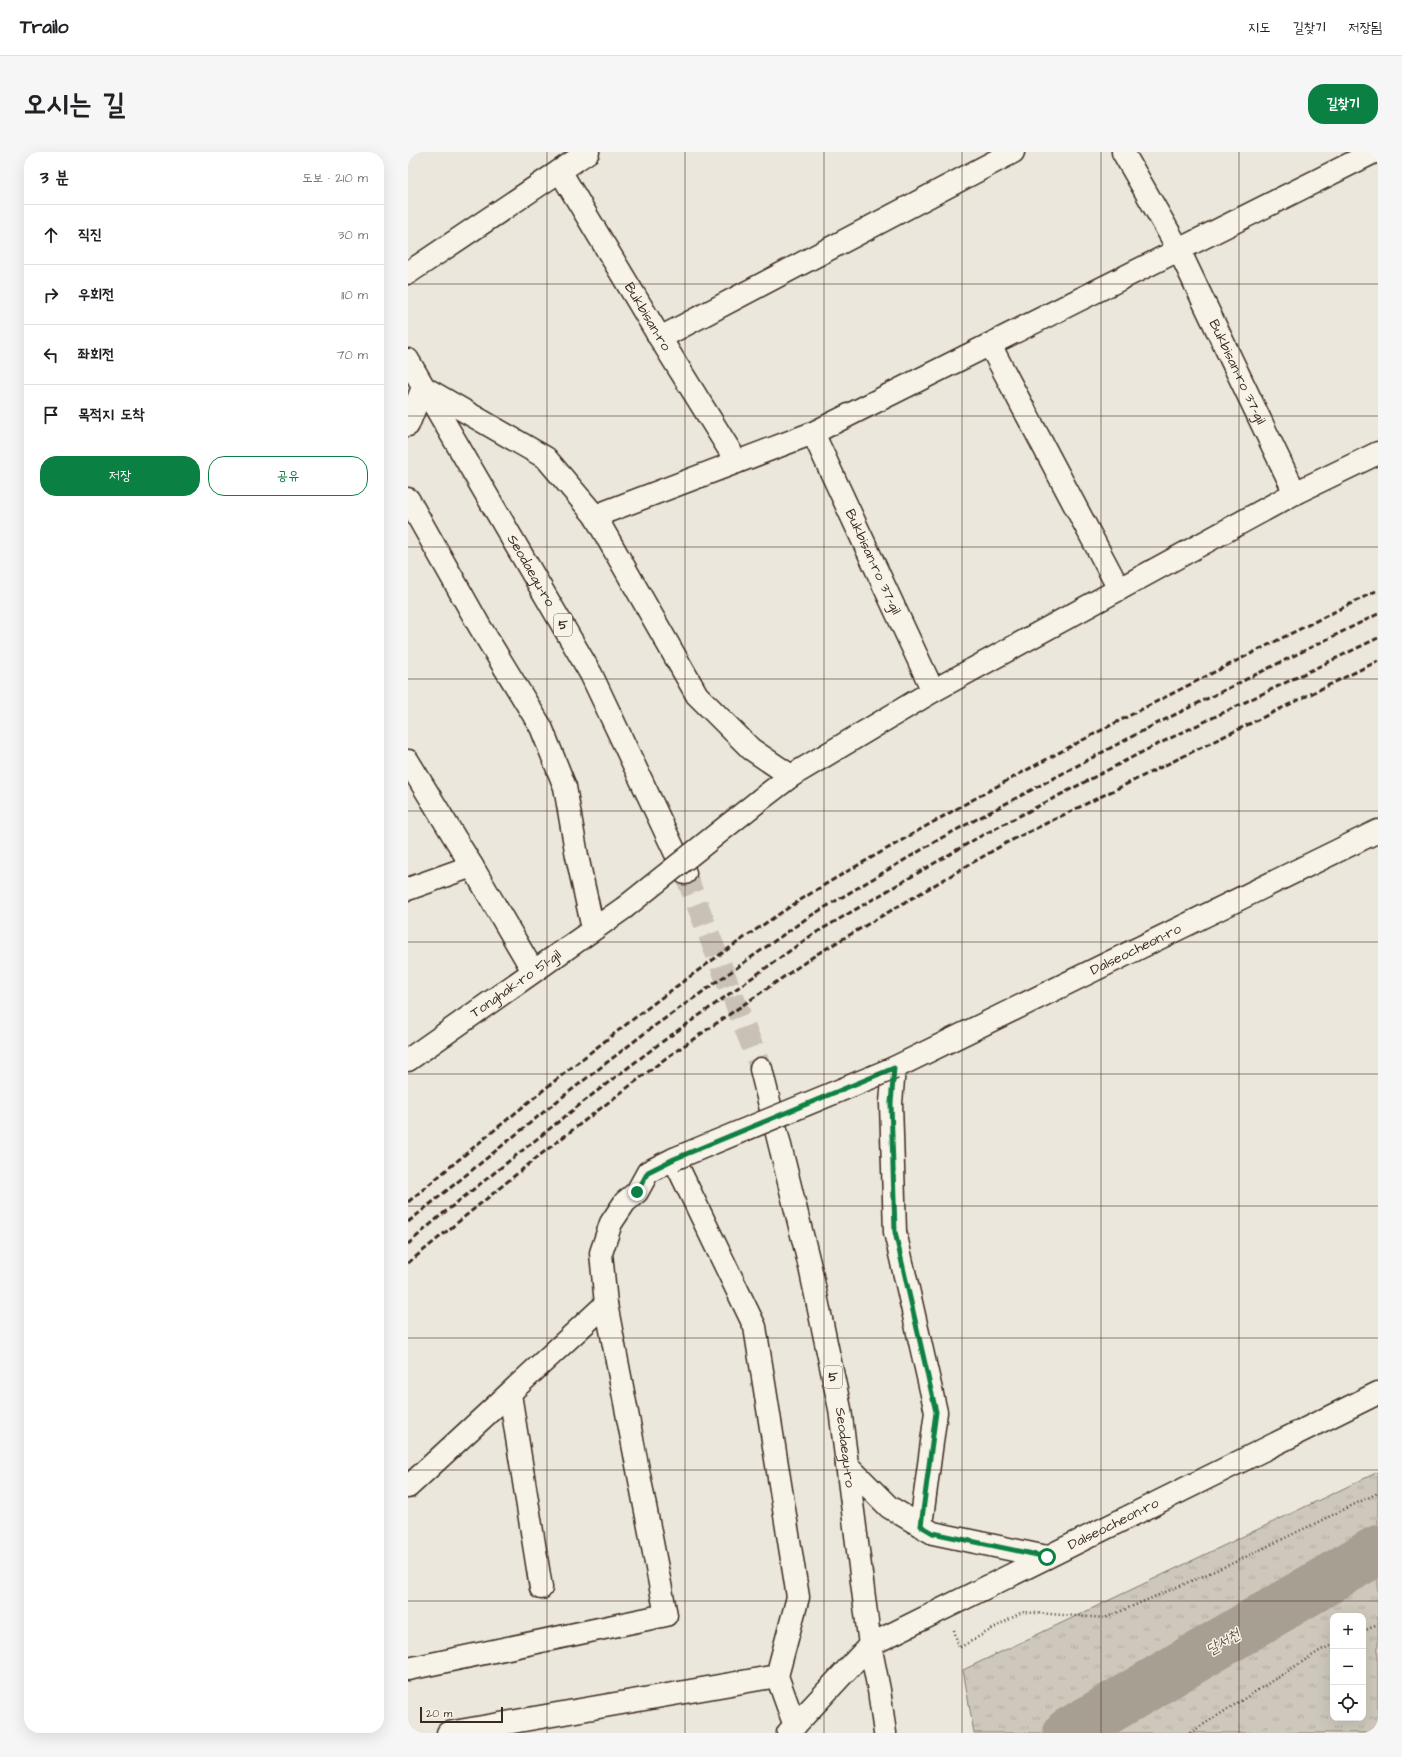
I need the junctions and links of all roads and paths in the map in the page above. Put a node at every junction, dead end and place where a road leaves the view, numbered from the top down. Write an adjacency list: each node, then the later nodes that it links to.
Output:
1 (588, 152): 5 (street)
2 (1013, 152): 8 (street)
3 (1123, 152): 6 (street, Bukbisan-ro 37-gil)
4 (1374, 152): 6 (street)
5 (560, 171): 7 (street); 8 (street, Bukbisan-ro)
6 (1179, 250): 9 (street); 16 (street, Bukbisan-ro 37-gil)
7 (408, 273)
8 (660, 338): 15 (street, Bukbisan-ro)
9 (990, 345): 13 (street); 19 (street)
10 (408, 360): 11 (street, Seodaegu-ro / 5)
11 (423, 387): 12 (street); 18 (street); 25 (street, Seodaegu-ro / 5)
12 (408, 425)
13 (813, 433): 15 (street); 20 (street, Bukbisan-ro 37-gil)
14 (1378, 453): 16 (street)
15 (737, 462): 18 (street)
16 (1295, 493): 19 (street)
17 (408, 499): 27 (street)
18 (595, 516): 22 (street)
19 (1119, 589): 20 (street)
20 (933, 691): 22 (street)
21 (408, 761): 24 (street)
22 (791, 776): 27 (street, Tonghak-ro 51-gil, bridge)
23 (1378, 831): 31 (street, Dalseocheon-ro)
24 (472, 866): 26 (street); 28 (street)
25 (685, 873)
26 (408, 889)
27 (593, 929): 28 (street, Tonghak-ro 51-gil)
28 (533, 971): 29 (street, Tonghak-ro 51-gil)
29 (408, 1060)
30 (761, 1068): 36 (street, Seodaegu-ro / 5)
31 (894, 1068): 32 (street, Dalseocheon-ro, bridge); 39 (street)
32 (674, 1159): 33 (street, Dalseocheon-ro); 48 (street)
33 (606, 1304): 35 (street); 47 (street, Dalseocheon-ro)
34 (1378, 1393): 40 (street, Dalseocheon-ro)
35 (510, 1394): 37 (street); 41 (street)
36 (847, 1465): 39 (street); 45 (street, Seodaegu-ro / 5)
37 (408, 1487)
38 (1378, 1493): 42 (path)
39 (921, 1526): 40 (street)
40 (1047, 1557): 42 (street, Dalseocheon-ro)
41 (541, 1588)
42 (947, 1606): 45 (street, Dalseocheon-ro)
43 (1378, 1625): 44 (path)
44 (1366, 1630)
45 (870, 1645): 49 (street, Dalseocheon-ro); 51 (street, Seodaegu-ro / 5)
46 (1330, 1646): 52 (path)
47 (408, 1670)
48 (777, 1676): 49 (street); 50 (street)
49 (792, 1730)
50 (448, 1733)
51 (885, 1733)
52 (1190, 1733)

